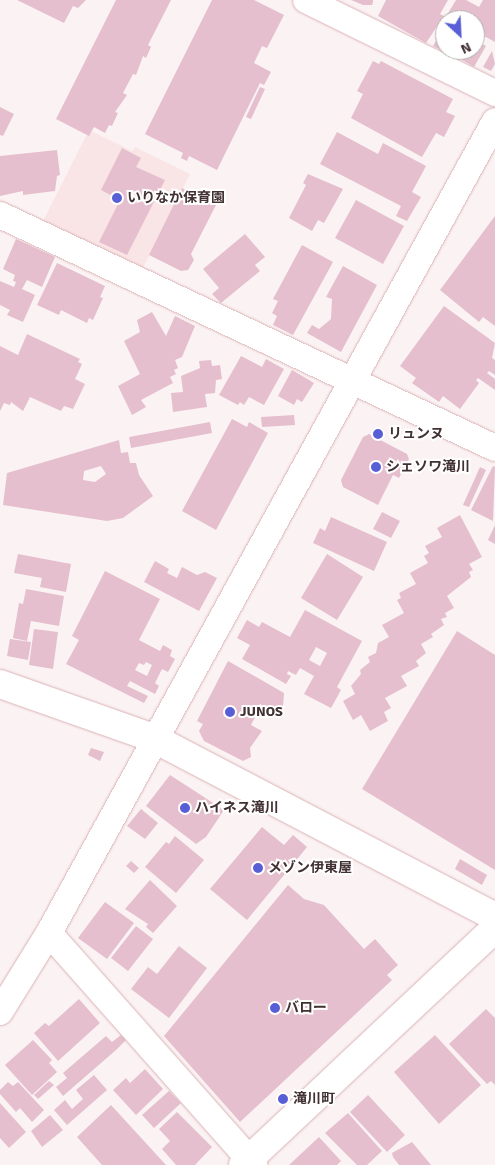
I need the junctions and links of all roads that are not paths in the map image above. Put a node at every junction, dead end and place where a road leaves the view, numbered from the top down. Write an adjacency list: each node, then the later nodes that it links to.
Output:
1 (306, 0): 2 (street)
2 (495, 93)
3 (495, 121): 5 (street)
4 (0, 215): 5 (street)
5 (353, 380): 6 (street); 8 (street)
6 (495, 448)
7 (0, 684): 8 (street)
8 (153, 738): 9 (street); 11 (street)
9 (495, 917)
10 (495, 928): 13 (street)
11 (49, 933): 12 (street); 13 (street)
12 (0, 1012)
13 (249, 1163)

